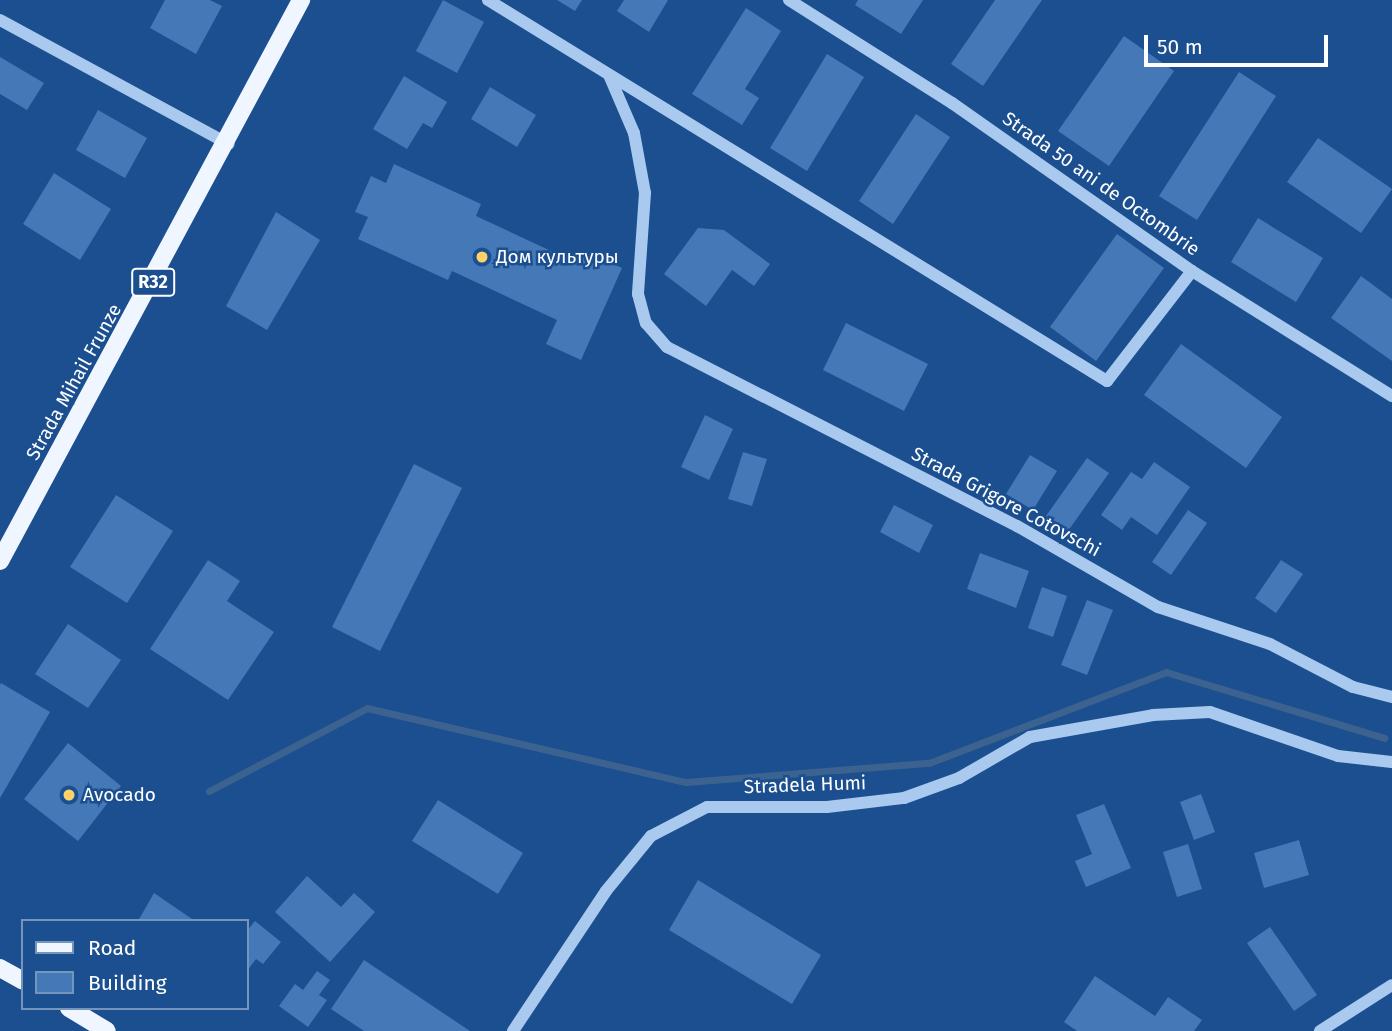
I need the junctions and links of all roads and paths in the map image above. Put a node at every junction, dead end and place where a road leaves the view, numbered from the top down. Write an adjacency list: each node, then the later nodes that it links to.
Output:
1 (301, 0): 6 (main road, Strada Mihail Frunze / R32)
2 (488, 0): 5 (street)
3 (789, 0): 7 (street, Strada 50 ani de Octombrie)
4 (0, 20): 6 (street)
5 (609, 75): 7 (street); 10 (street, Strada Grigore Cotovschi)
6 (228, 144): 9 (main road, Strada Mihail Frunze / R32)
7 (1192, 271): 8 (street, Strada 50 ani de Octombrie)
8 (1392, 396)
9 (0, 561)
10 (1392, 697)
11 (1392, 762): 17 (street, Stradela Humi)
12 (0, 968): 13 (main road)
13 (21, 980)
14 (1392, 985): 18 (street)
15 (72, 1010): 16 (main road)
16 (107, 1031)
17 (513, 1031)
18 (1320, 1031)

